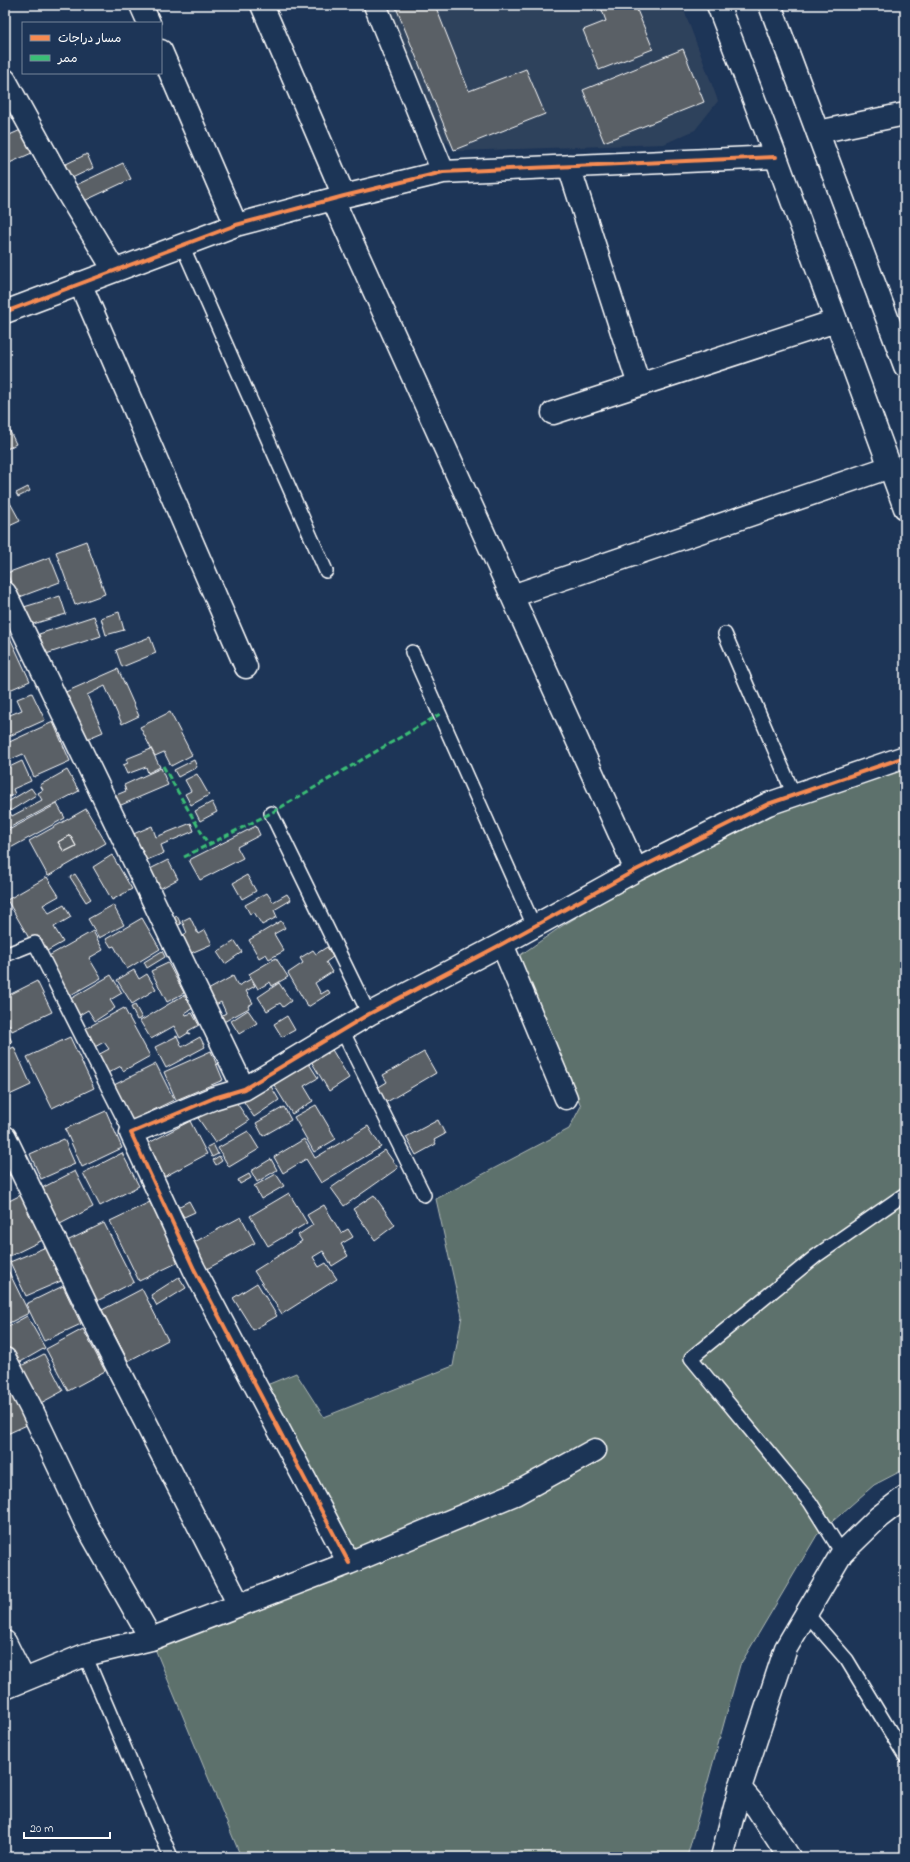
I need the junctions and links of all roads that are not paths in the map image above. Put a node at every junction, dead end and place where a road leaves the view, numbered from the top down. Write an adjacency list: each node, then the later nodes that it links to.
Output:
1 (141, 5): 6 (street)
2 (262, 5): 14 (street)
3 (375, 5): 13 (street)
4 (718, 5): 11 (street)
5 (770, 5): 10 (street)
6 (149, 22)
7 (162, 53): 15 (street)
8 (5, 80): 17 (street)
9 (905, 114): 10 (street)
10 (818, 132): 21 (street)
11 (776, 157): 12 (street); 20 (street)
12 (569, 166): 13 (street); 22 (street)
13 (443, 172): 14 (street)
14 (338, 198): 15 (street); 28 (street)
15 (236, 224): 16 (street)
16 (182, 245): 17 (street); 26 (lane)
17 (114, 270): 18 (street)
18 (80, 283): 19 (street); 32 (street)
19 (5, 312)
20 (836, 321): 22 (street); 24 (street)
21 (905, 366)
22 (639, 385): 23 (street)
23 (553, 413)
24 (890, 467): 25 (street); 28 (street)
25 (905, 508)
26 (326, 571)
27 (5, 593): 29 (street)
28 (512, 596): 36 (street)
29 (10, 616): 42 (street)
30 (725, 634): 34 (lane)
31 (412, 652): 37 (lane)
32 (246, 667)
33 (905, 757): 34 (street)
34 (794, 795): 36 (street)
35 (271, 813): 40 (lane)
36 (636, 870): 37 (street)
37 (534, 926): 38 (street)
38 (502, 944): 40 (street); 43 (street)
39 (5, 955): 44 (lane)
40 (369, 1014): 41 (street)
41 (342, 1030): 42 (street); 47 (lane)
42 (244, 1089): 44 (street)
43 (566, 1098)
44 (131, 1133): 52 (street)
45 (5, 1137): 53 (street)
46 (905, 1194): 51 (lane)
47 (424, 1195)
48 (5, 1359): 55 (street)
49 (595, 1450): 52 (street)
50 (905, 1497): 51 (street)
51 (842, 1553): 54 (street)
52 (349, 1563): 53 (street)
53 (239, 1605): 55 (street)
54 (807, 1614): 59 (lane); 60 (street)
55 (151, 1639): 57 (street)
56 (5, 1642): 58 (street)
57 (85, 1655): 58 (street); 61 (lane)
58 (15, 1684)
59 (905, 1756)
60 (740, 1788): 62 (street); 63 (street)
61 (171, 1857)
62 (722, 1857)
63 (789, 1857)

